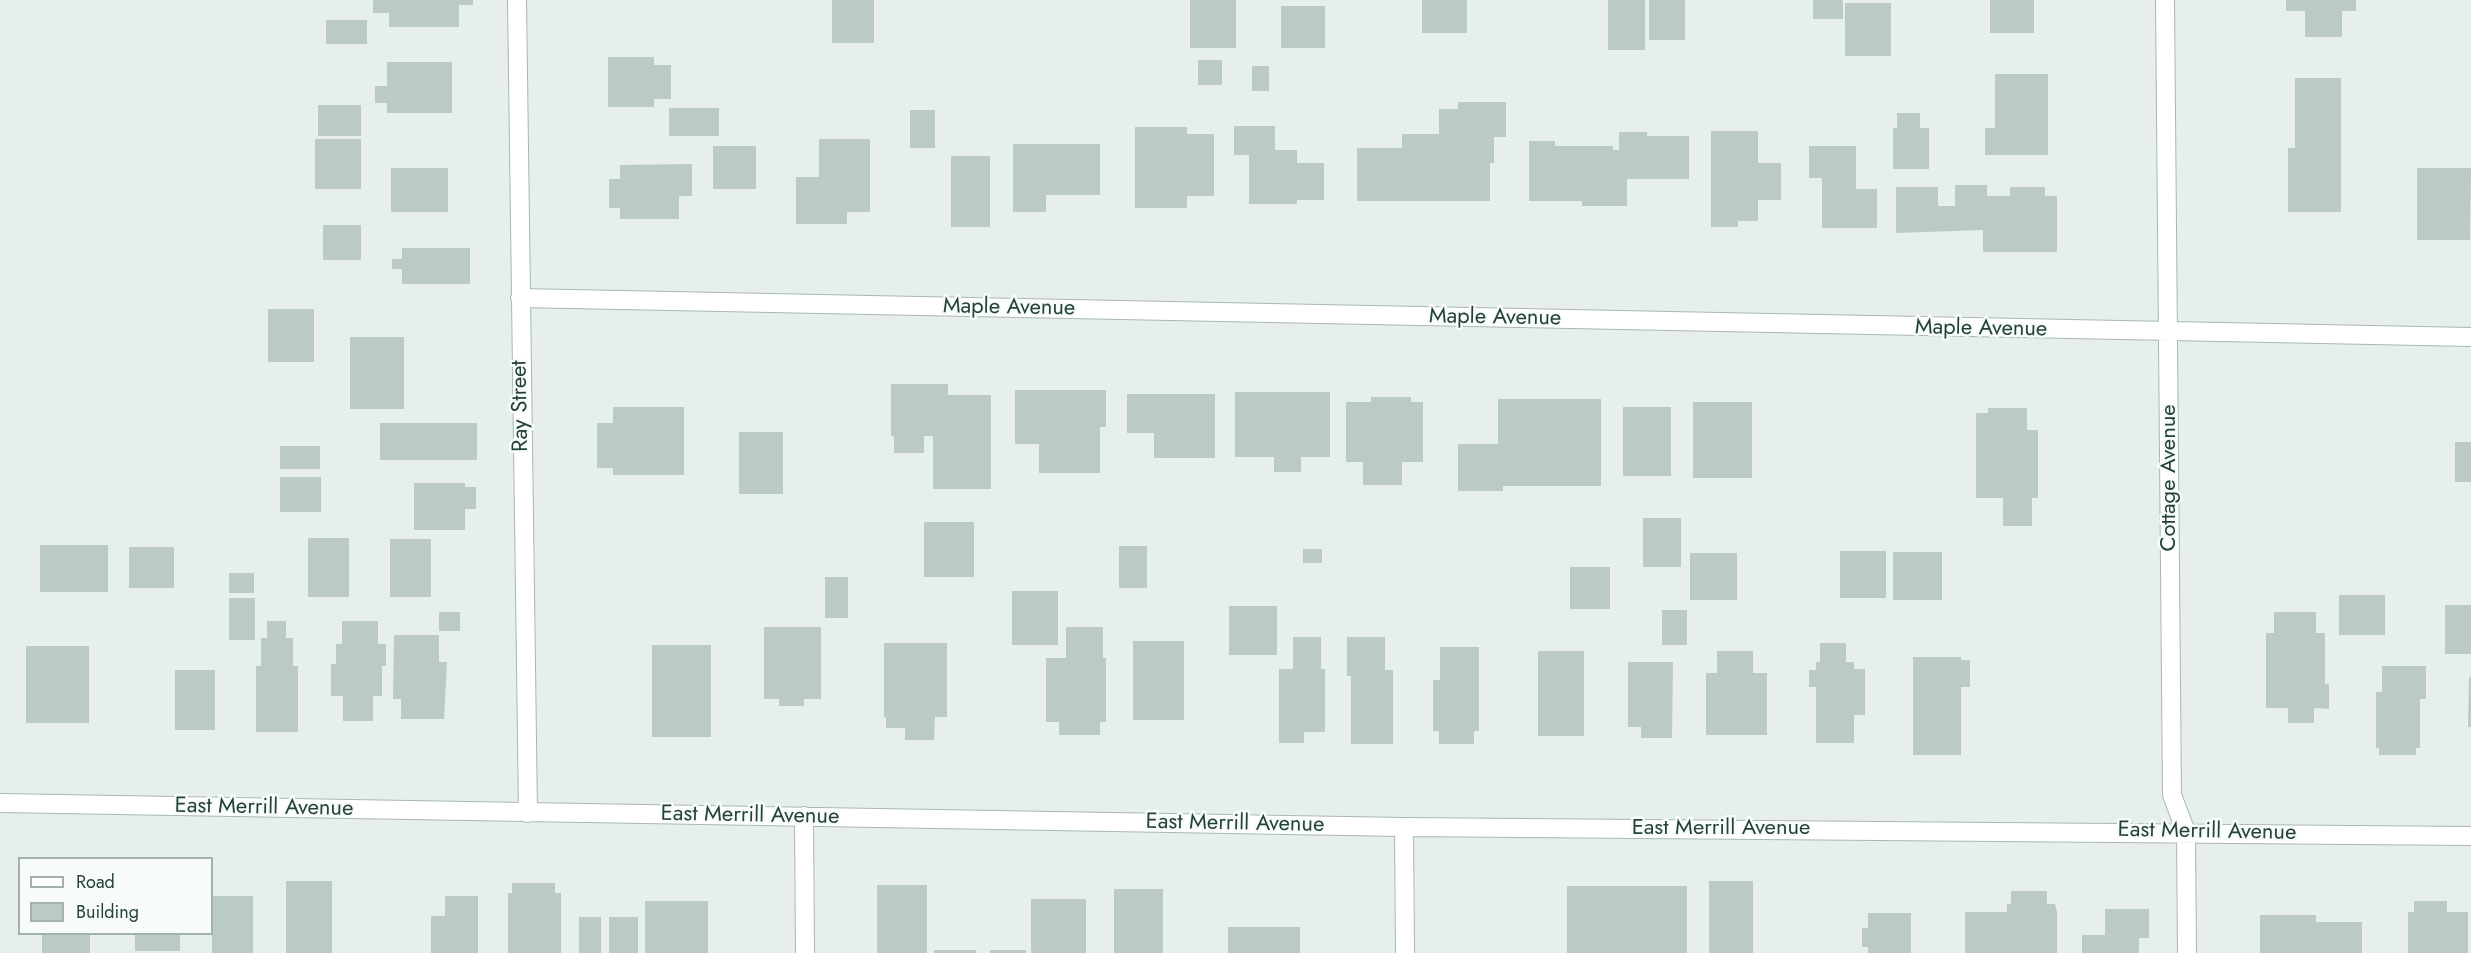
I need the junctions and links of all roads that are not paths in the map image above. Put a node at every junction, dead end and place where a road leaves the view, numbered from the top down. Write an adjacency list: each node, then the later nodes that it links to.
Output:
1 (517, 0): 3 (street, Ray Street)
2 (2165, 0): 4 (street, Cottage Avenue)
3 (520, 298): 4 (street, Maple Avenue); 7 (street, Ray Street)
4 (2169, 332): 5 (street, Maple Avenue); 10 (street, Cottage Avenue)
5 (2471, 337)
6 (0, 803): 7 (street, East Merrill Avenue)
7 (528, 813): 8 (street, East Merrill Avenue)
8 (804, 816): 9 (street, East Merrill Avenue); 12 (street)
9 (1404, 827): 10 (street, East Merrill Avenue); 13 (street)
10 (2187, 832): 11 (street, East Merrill Avenue); 14 (street, Cottage Avenue)
11 (2471, 836)
12 (805, 953)
13 (1405, 953)
14 (2187, 953)

